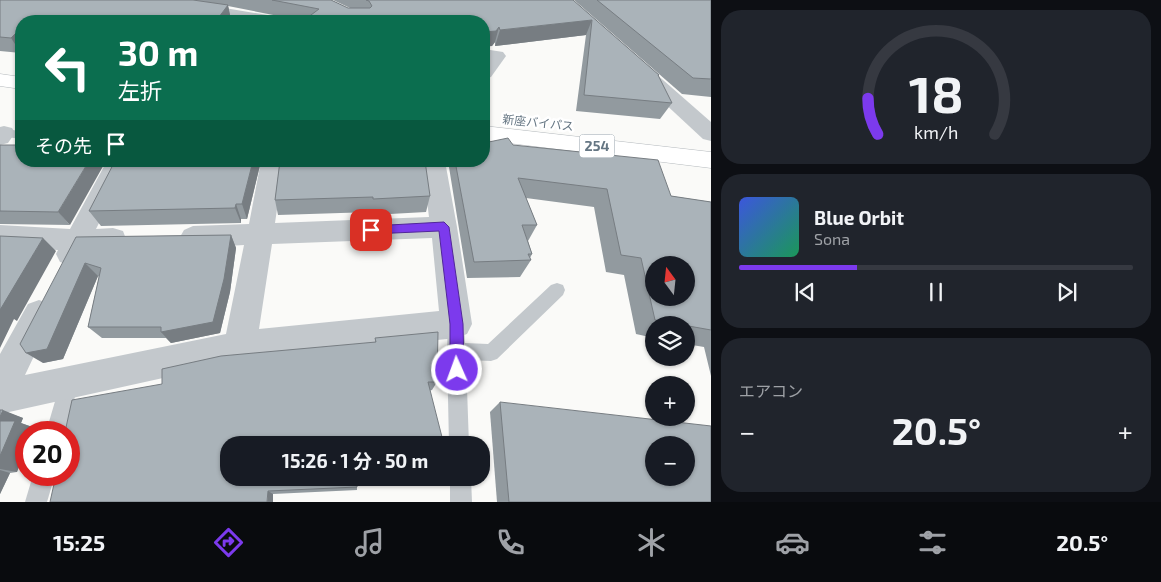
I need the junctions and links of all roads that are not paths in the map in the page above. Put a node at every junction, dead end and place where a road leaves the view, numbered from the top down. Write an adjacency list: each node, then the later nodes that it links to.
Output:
1 (150, 0): 2 (street)
2 (238, 15)
3 (490, 55): 5 (street)
4 (626, 58): 10 (street)
5 (490, 65)
6 (0, 80): 7 (highway)
7 (15, 81)
8 (490, 118): 11 (highway, 新座バイパス / 254)
9 (490, 134): 12 (highway, 新座バイパス / 254)
10 (711, 134)
11 (711, 142)
12 (711, 160)
13 (116, 167): 21 (street)
14 (271, 167): 17 (street)
15 (434, 167): 16 (street)
16 (444, 227): 17 (street); 23 (street)
17 (261, 235): 20 (street); 24 (street)
18 (0, 236): 21 (street)
19 (136, 238): 21 (street)
20 (164, 238)
21 (78, 240): 26 (street)
22 (557, 290): 23 (lane)
23 (456, 338): 24 (street); 29 (lane)
24 (240, 346): 25 (street)
25 (70, 381): 27 (street); 28 (lane)
26 (0, 388)
27 (0, 398)
28 (59, 421)
29 (460, 436)
30 (41, 486): 32 (lane)
31 (460, 486): 33 (lane)
32 (36, 502)
33 (461, 502)

